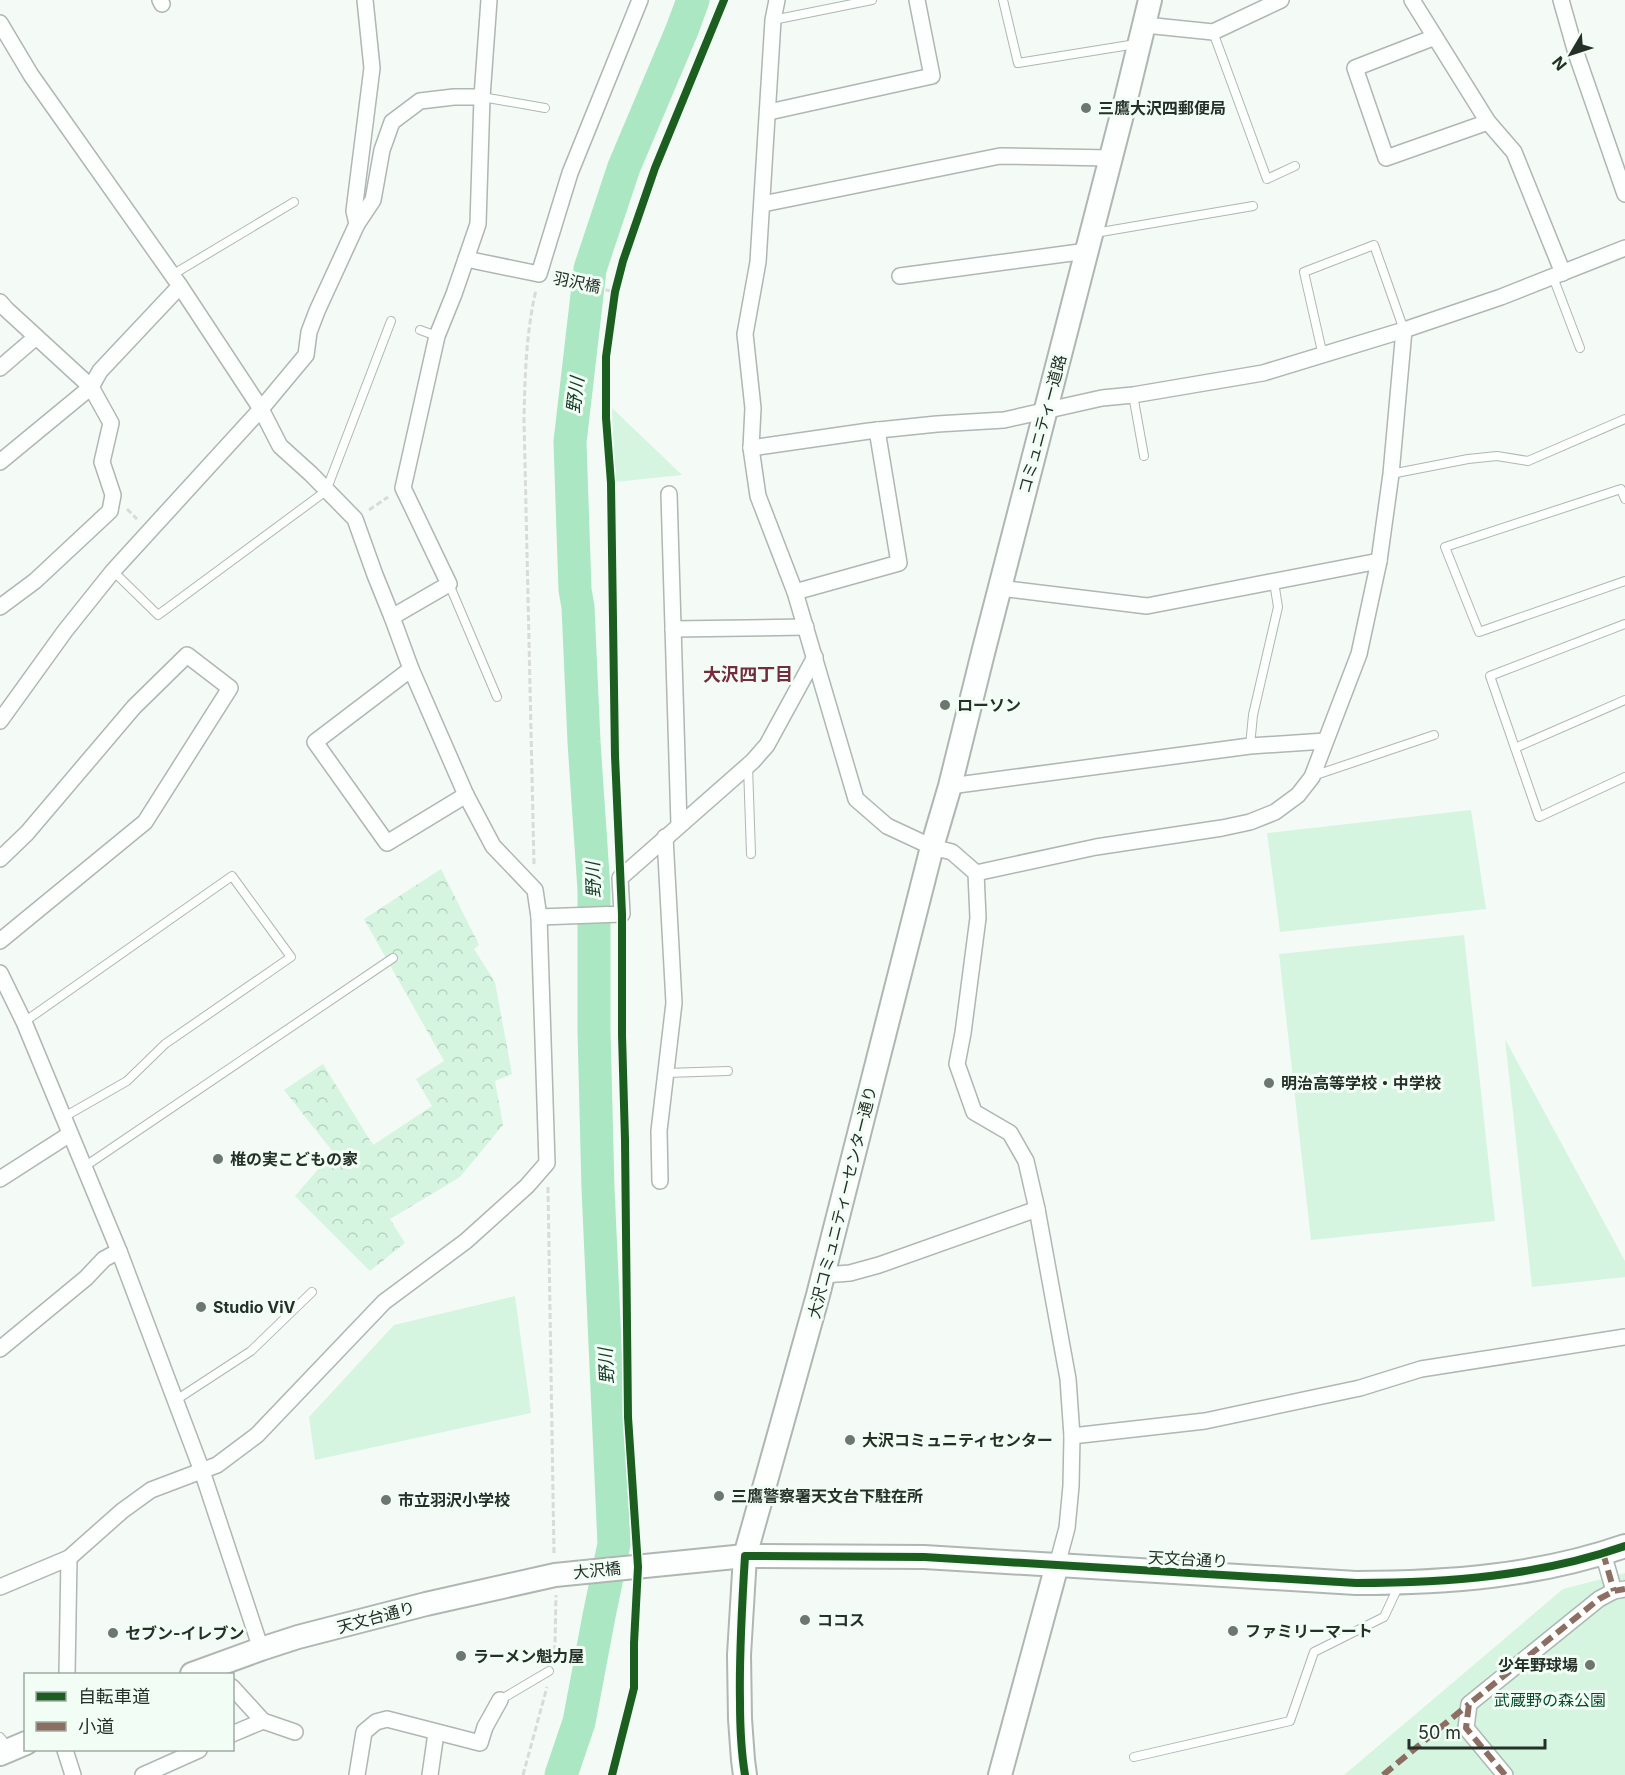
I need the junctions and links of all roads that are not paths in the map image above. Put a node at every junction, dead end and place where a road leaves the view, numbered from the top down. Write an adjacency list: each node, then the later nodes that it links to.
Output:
1 (365, 0): 27 (street)
2 (489, 0): 17 (street)
3 (640, 0): 30 (street)
4 (777, 0): 12 (street)
5 (872, 0): 12 (lane)
6 (917, 0): 19 (street)
7 (1003, 0): 15 (lane)
8 (1150, 0): 15 (street, コミュニティー道路)
9 (1281, 0): 14 (street)
10 (1412, 0): 16 (street)
11 (1561, 0): 23 (street)
12 (773, 20): 19 (street)
13 (0, 23): 33 (street)
14 (1213, 32): 15 (street); 22 (lane)
15 (1142, 34): 21 (street, コミュニティー道路)
16 (1435, 37): 20 (street); 20 (street)
17 (482, 97): 18 (lane); 27 (street); 30 (street)
18 (545, 108)
19 (769, 112): 25 (street)
20 (1488, 122): 31 (street)
21 (1111, 158): 25 (street); 28 (street, コミュニティー道路)
22 (1295, 166)
23 (1625, 194)
24 (294, 201): 33 (lane)
25 (763, 204): 49 (street)
26 (1253, 206): 28 (lane)
27 (357, 224): 45 (street)
28 (1089, 242): 32 (street); 46 (street, コミュニティー道路)
29 (1625, 248): 31 (street)
30 (466, 259): 38 (street)
31 (1558, 275): 37 (street); 40 (lane)
32 (900, 276)
33 (176, 281): 43 (street); 45 (street)
34 (0, 302): 39 (street)
35 (391, 321): 53 (lane)
36 (420, 330): 38 (lane)
37 (1404, 330): 41 (street); 41 (lane); 52 (street)
38 (437, 336): 60 (street)
39 (36, 337): 42 (street); 43 (street)
40 (1580, 348)
41 (1323, 356): 44 (street)
42 (0, 368)
43 (92, 387): 51 (street); 63 (street)
44 (1134, 394): 46 (street); 50 (lane)
45 (261, 409): 53 (street); 57 (street)
46 (1046, 411): 48 (street); 61 (street, コミュニティー道路)
47 (1625, 419): 52 (lane)
48 (877, 430): 49 (street); 62 (street)
49 (751, 448): 62 (street)
50 (1144, 456)
51 (0, 462)
52 (1391, 474): 56 (street)
53 (326, 491): 57 (lane); 64 (street)
54 (669, 494): 67 (street)
55 (1625, 499): 58 (lane)
56 (1378, 561): 59 (street); 74 (street)
57 (113, 571): 72 (street)
58 (1625, 580)
59 (1274, 582): 61 (street); 75 (lane)
60 (449, 584): 64 (street); 70 (lane)
61 (1000, 588): 80 (street, コミュニティー道路)
62 (795, 592): 66 (street)
63 (0, 607)
64 (392, 617): 69 (street)
65 (1625, 624): 76 (lane)
66 (806, 627): 67 (street); 68 (street)
67 (673, 629): 82 (street)
68 (815, 657): 77 (street); 84 (street)
69 (411, 669): 81 (street); 81 (street)
70 (497, 697)
71 (1625, 700): 76 (lane)
72 (0, 721)
73 (1434, 735): 78 (lane)
74 (1325, 741): 75 (street); 78 (street)
75 (1250, 746): 80 (street)
76 (1515, 748): 79 (lane)
77 (748, 765): 82 (street); 85 (lane)
78 (1312, 777): 87 (street)
79 (1625, 777)
80 (950, 786): 84 (street, コミュニティー道路)
81 (466, 795): 88 (street)
82 (679, 825): 83 (street)
83 (665, 837): 88 (street); 94 (street)
84 (932, 847): 87 (street); 102 (street, 大沢コミュニティーセンター通り)
85 (751, 854)
86 (0, 859): 89 (street)
87 (976, 873): 100 (street)
88 (541, 917): 108 (street)
89 (0, 941)
90 (393, 958): 97 (lane)
91 (0, 974): 92 (street)
92 (24, 1022): 95 (street); 95 (lane)
93 (728, 1071): 94 (lane)
94 (666, 1073): 99 (street)
95 (64, 1117): 96 (street)
96 (70, 1134): 97 (street); 98 (street)
97 (84, 1167): 101 (street)
98 (0, 1179)
99 (660, 1181)
100 (1037, 1209): 102 (street); 107 (street)
101 (119, 1251): 105 (street); 106 (street)
102 (824, 1275): 111 (street, 大沢コミュニティーセンター通り)
103 (312, 1292): 106 (lane)
104 (1625, 1337): 107 (street)
105 (0, 1350)
106 (176, 1400): 108 (street)
107 (1072, 1436): 113 (street)
108 (202, 1471): 112 (street); 118 (street)
109 (1625, 1546): 110 (street, 天文台通り)
110 (1603, 1552): 115 (street, 天文台通り); 117 (street)
111 (745, 1556): 113 (street, 天文台通り); 114 (street, 大沢橋); 136 (street, 大沢コミュニティーセンター通り)
112 (69, 1558): 116 (street); 121 (street)
113 (1057, 1564): 115 (street, 天文台通り); 137 (street)
114 (559, 1574): 118 (street, 天文台通り)
115 (1400, 1583): 131 (lane)
116 (0, 1587)
117 (1619, 1590): 138 (street)
118 (261, 1649): 119 (street, 天文台通り)
119 (217, 1670): 122 (street, 天文台通り)
120 (549, 1671): 124 (lane)
121 (67, 1673)
122 (198, 1673)
123 (234, 1689): 125 (street)
124 (500, 1700): 128 (street)
125 (263, 1720): 126 (street); 127 (street)
126 (295, 1732)
127 (234, 1733)
128 (436, 1733): 134 (street); 135 (street)
129 (66, 1751): 132 (street)
130 (195, 1751): 133 (street)
131 (1134, 1757)
132 (73, 1775)
133 (143, 1775)
134 (357, 1775)
135 (430, 1775)
136 (745, 1775)
137 (1000, 1775)
138 (1505, 1775)

